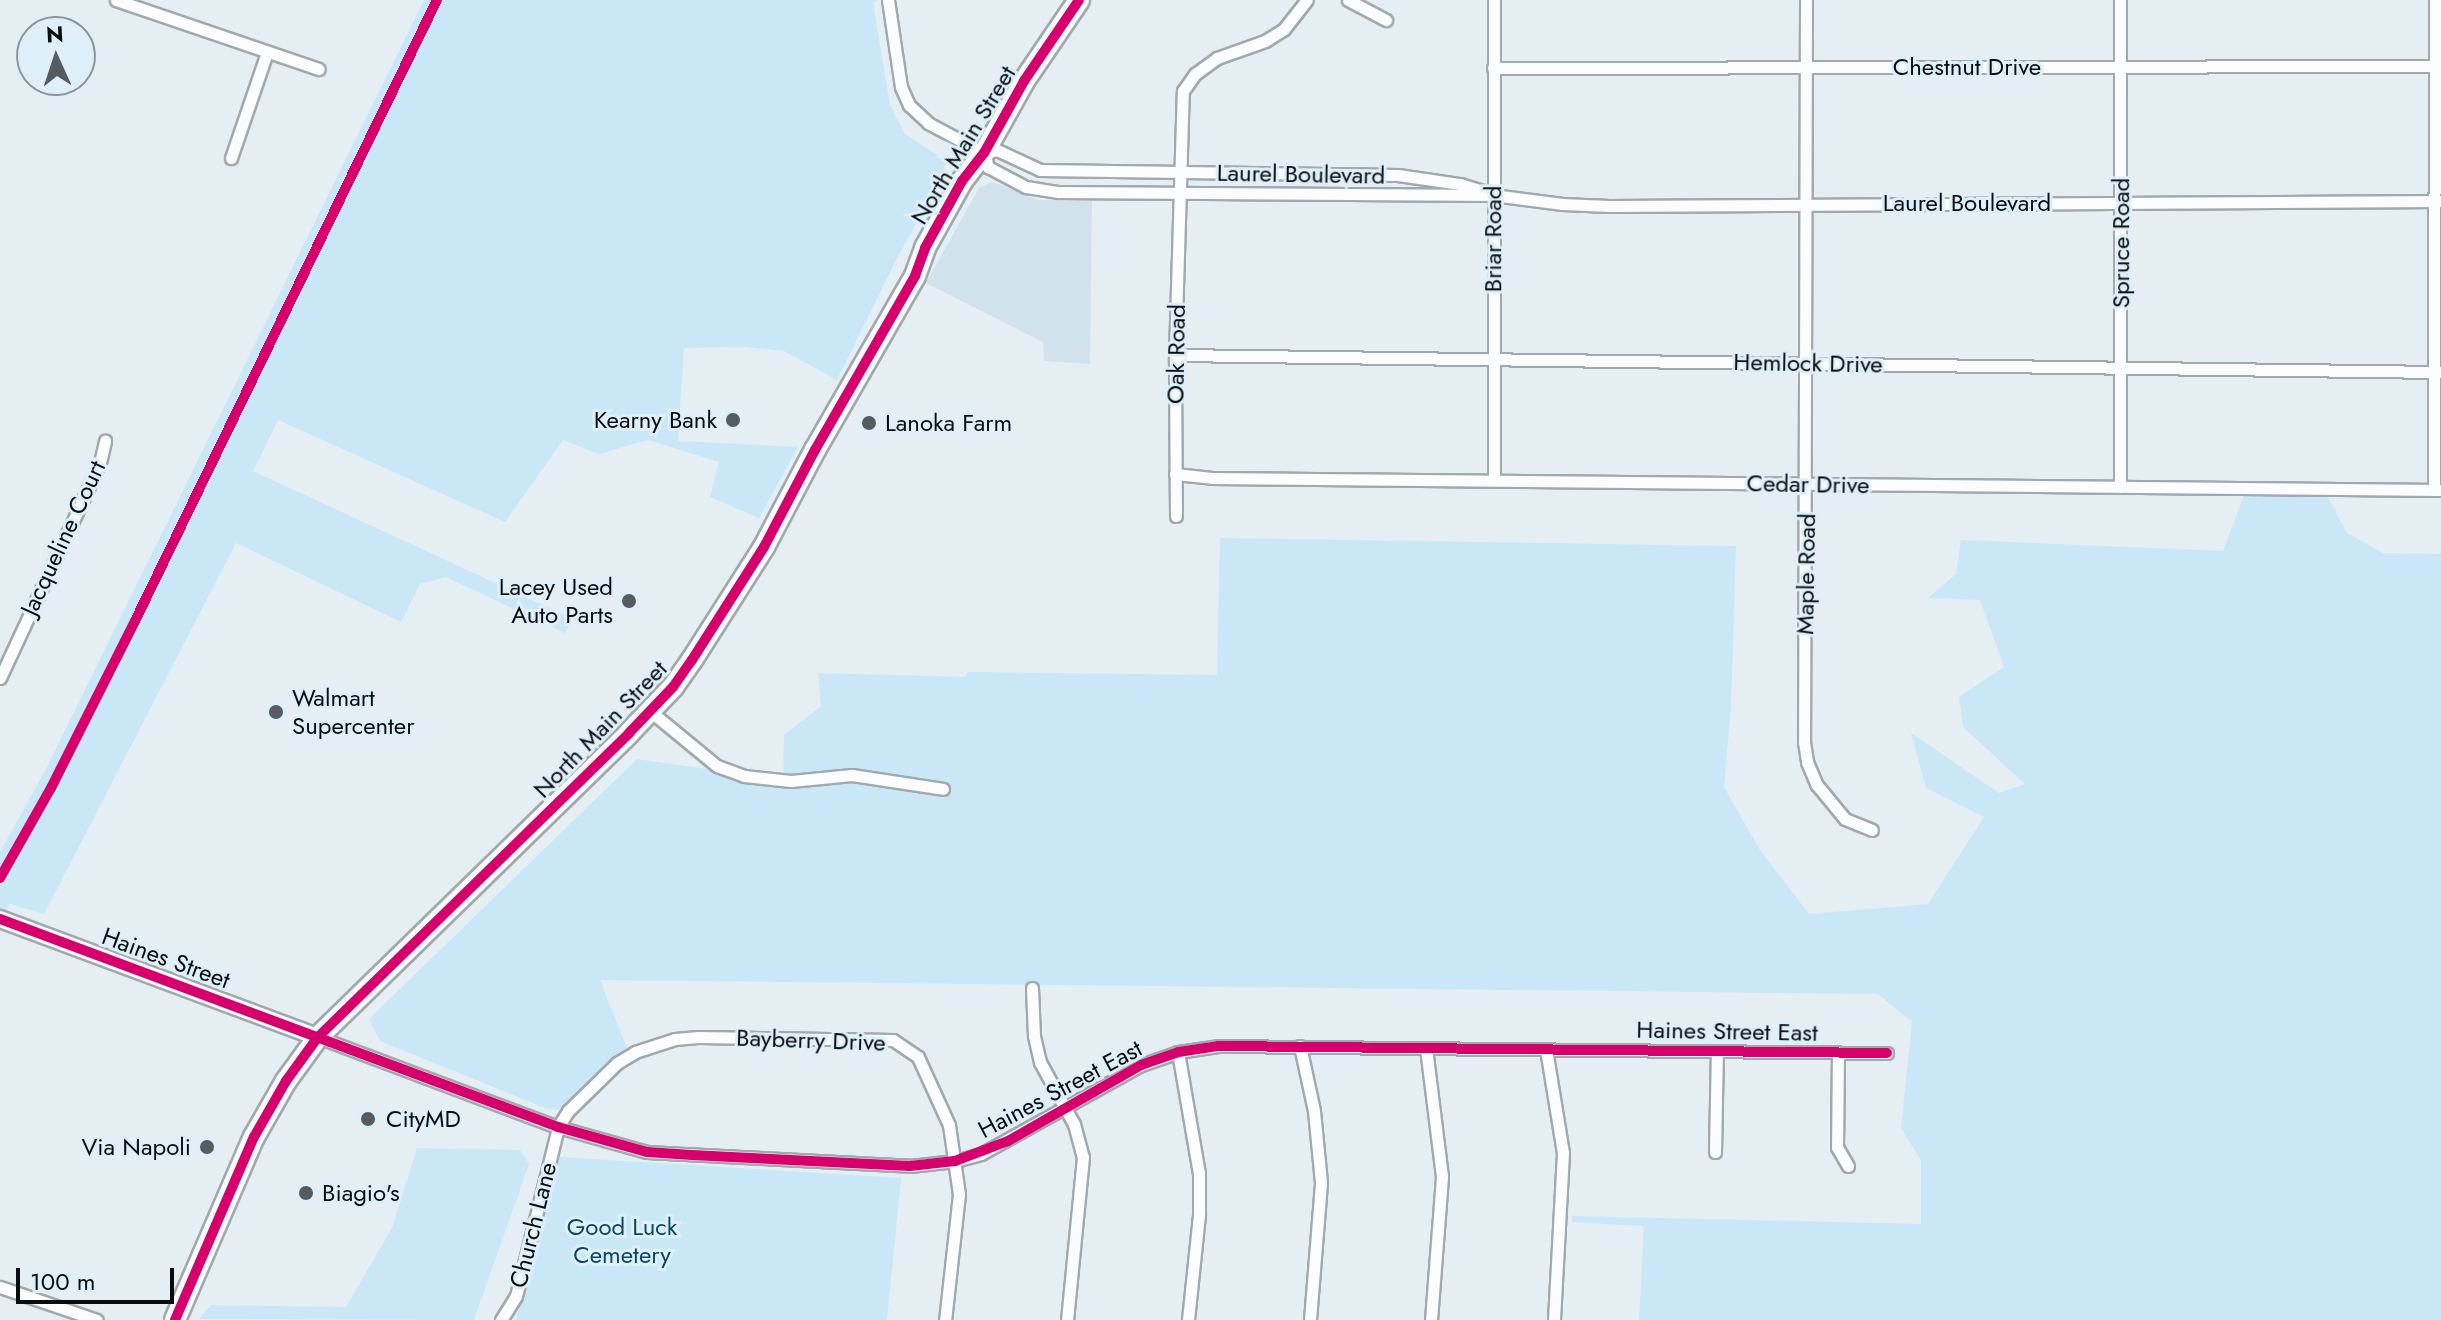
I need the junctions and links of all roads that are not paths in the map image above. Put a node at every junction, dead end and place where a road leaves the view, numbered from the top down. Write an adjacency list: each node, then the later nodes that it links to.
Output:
1 (116, 0): 11 (street)
2 (888, 0): 17 (street, Laurel Boulevard)
3 (1079, 0): 17 (highway, North Main Street)
4 (1307, 0): 20 (street, Oak Road)
5 (1348, 0): 10 (street)
6 (1494, 0): 15 (street, Briar Road)
7 (1806, 0): 13 (street, Maple Road)
8 (2120, 0): 14 (street, Spruce Road)
9 (2435, 0): 12 (street)
10 (1386, 20)
11 (267, 52): 16 (street); 18 (street)
12 (2438, 66): 14 (street, Chestnut Drive); 24 (street)
13 (1806, 67): 14 (street, Chestnut Drive); 15 (street, Chestnut Drive); 26 (street, Maple Road)
14 (2120, 67): 25 (street, Spruce Road)
15 (1493, 68): 23 (street, Briar Road)
16 (319, 69)
17 (984, 153): 19 (street, Laurel Boulevard); 21 (street, Laurel Boulevard); 40 (highway, North Main Street)
18 (231, 158)
19 (1107, 171): 20 (street, Laurel Boulevard); 21 (street)
20 (1179, 172): 22 (street, Oak Road); 23 (street, Laurel Boulevard)
21 (1106, 191): 22 (street, Laurel Boulevard)
22 (1178, 192): 23 (street, Laurel Boulevard); 27 (street, Oak Road)
23 (1493, 195): 26 (street, Laurel Boulevard); 28 (street, Briar Road)
24 (2438, 201): 25 (street, Laurel Boulevard); 31 (street)
25 (2120, 203): 26 (street, Laurel Boulevard); 30 (street, Spruce Road)
26 (1806, 204): 29 (street, Maple Road)
27 (1175, 355): 28 (street, Hemlock Drive); 33 (street, Oak Road)
28 (1493, 360): 29 (street, Hemlock Drive); 34 (street, Briar Road)
29 (1806, 362): 30 (street, Hemlock Drive); 35 (street, Maple Road)
30 (2121, 366): 31 (street, Hemlock Drive); 36 (street, Spruce Road)
31 (2438, 372): 37 (street)
32 (105, 441): 39 (street, Jacqueline Court)
33 (1175, 474): 34 (street, Cedar Drive); 38 (street, Oak Road)
34 (1494, 479): 35 (street, Cedar Drive)
35 (1807, 484): 36 (street, Cedar Drive); 42 (street, Maple Road)
36 (2120, 487): 37 (street, Cedar Drive)
37 (2438, 490)
38 (1176, 516)
39 (0, 678)
40 (650, 711): 41 (street); 45 (highway, North Main Street)
41 (943, 789)
42 (1872, 830)
43 (0, 919): 45 (street, Haines Street)
44 (1032, 988): 53 (street)
45 (318, 1037): 54 (street, Haines Street East); 60 (highway, North Main Street)
46 (1300, 1046): 47 (street, Haines Street East); 50 (street, Haines Street East); 65 (street)
47 (1426, 1048): 48 (street, Haines Street East); 66 (street)
48 (1546, 1049): 49 (street, Haines Street East); 67 (street)
49 (1717, 1051): 51 (street, Haines Street East); 55 (street)
50 (1178, 1052): 53 (street, Haines Street East); 64 (street)
51 (1838, 1053): 52 (street, Haines Street East); 57 (street)
52 (1887, 1053)
53 (1064, 1107): 56 (street, Haines Street East); 63 (street)
54 (558, 1127): 56 (street, Haines Street East); 56 (street, Bayberry Drive); 61 (street, Church Lane)
55 (1715, 1152)
56 (955, 1161): 62 (street, Bayberry Drive)
57 (1848, 1166)
58 (0, 1287): 59 (street)
59 (97, 1320)
60 (175, 1320)
61 (501, 1320)
62 (945, 1320)
63 (1067, 1320)
64 (1188, 1320)
65 (1310, 1320)
66 (1431, 1320)
67 (1554, 1320)

